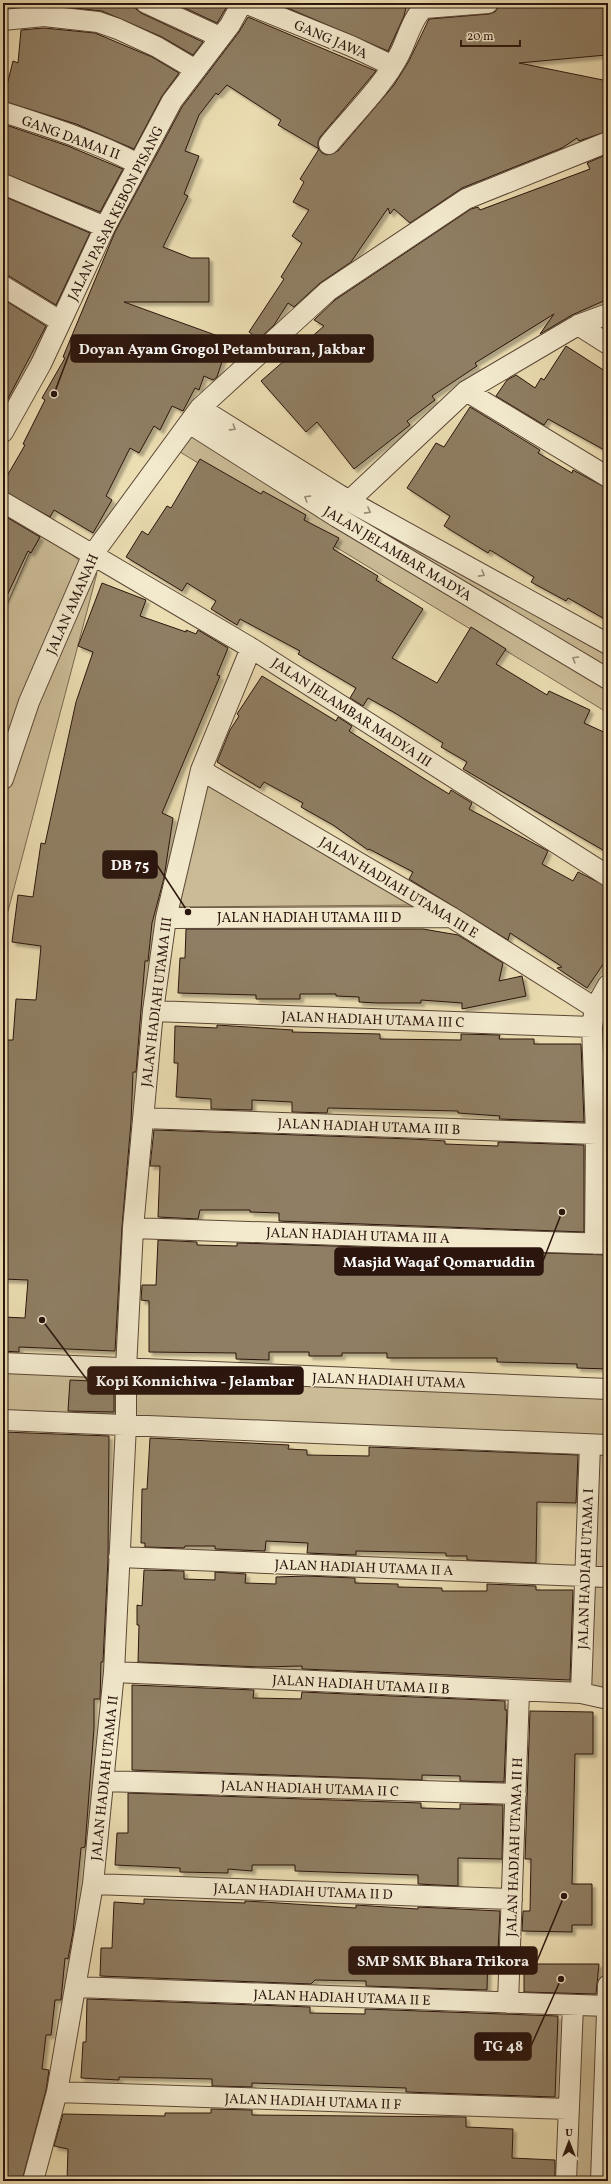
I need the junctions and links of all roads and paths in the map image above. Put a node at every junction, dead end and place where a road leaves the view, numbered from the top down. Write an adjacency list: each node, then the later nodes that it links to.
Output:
1 (146, 3): 6 (street)
2 (242, 3): 6 (street, JALAN PASAR KEBON PISANG)
3 (245, 3): 7 (street, GANG JAWA)
4 (488, 3): 7 (street)
5 (4, 24): 8 (street)
6 (220, 37): 8 (street, JALAN PASAR KEBON PISANG)
7 (393, 66): 11 (street)
8 (196, 70): 12 (street, JALAN PASAR KEBON PISANG)
9 (3, 112): 12 (street, GANG DAMAI II)
10 (608, 142): 21 (street, JALAN AMANAH)
11 (329, 144)
12 (138, 164): 14 (street, JALAN PASAR KEBON PISANG)
13 (3, 184): 14 (street)
14 (105, 227): 17 (street, JALAN PASAR KEBON PISANG)
15 (3, 286): 17 (street)
16 (608, 314): 18 (street)
17 (60, 321): 22 (street, JALAN PASAR KEBON PISANG)
18 (578, 325): 19 (street); 20 (street)
19 (608, 344)
20 (466, 391): 23 (street); 24 (street)
21 (195, 416): 24 (street, JALAN JELAMBAR MADYA, one-way to 24); 26 (street, JALAN AMANAH); 29 (street, JALAN JELAMBAR MADYA, one-way to 21)
22 (3, 432)
23 (608, 477)
24 (349, 500): 27 (street, JALAN JELAMBAR MADYA, one-way to 27)
25 (3, 502): 26 (street, JALAN JELAMBAR MADYA III)
26 (93, 554): 28 (street, JALAN JELAMBAR MADYA III); 31 (street, JALAN AMANAH)
27 (608, 644)
28 (250, 648): 30 (street, JALAN HADIAH UTAMA III); 32 (street, JALAN JELAMBAR MADYA III)
29 (608, 679)
30 (201, 770): 33 (street, JALAN HADIAH UTAMA III E); 34 (street, JALAN HADIAH UTAMA III)
31 (3, 778)
32 (608, 876)
33 (451, 917): 34 (street, JALAN HADIAH UTAMA III D); 36 (street, JALAN HADIAH UTAMA III E)
34 (166, 918): 37 (street, JALAN HADIAH UTAMA III)
35 (608, 985): 36 (street)
36 (595, 1008): 38 (street)
37 (153, 1011): 38 (street, JALAN HADIAH UTAMA III C); 39 (street, JALAN HADIAH UTAMA III)
38 (592, 1028): 40 (street)
39 (143, 1118): 40 (street, JALAN HADIAH UTAMA III B); 41 (street, JALAN HADIAH UTAMA III)
40 (596, 1134): 42 (street)
41 (133, 1228): 42 (street, JALAN HADIAH UTAMA III A); 44 (street, JALAN HADIAH UTAMA III)
42 (602, 1244)
43 (3, 1362): 44 (street, JALAN HADIAH UTAMA)
44 (126, 1369): 45 (street, JALAN HADIAH UTAMA); 47 (street, JALAN HADIAH UTAMA II)
45 (608, 1388)
46 (3, 1420): 47 (street)
47 (126, 1425): 48 (street); 49 (street, JALAN HADIAH UTAMA II)
48 (599, 1445): 50 (street, JALAN HADIAH UTAMA I)
49 (119, 1557): 50 (street, JALAN HADIAH UTAMA II A); 52 (street, JALAN HADIAH UTAMA II)
50 (584, 1576): 51 (street, JALAN HADIAH UTAMA II A); 54 (street, JALAN HADIAH UTAMA I)
51 (608, 1577)
52 (114, 1672): 53 (street, JALAN HADIAH UTAMA II B); 56 (street, JALAN HADIAH UTAMA II)
53 (519, 1692): 54 (street, JALAN HADIAH UTAMA II B); 57 (street, JALAN HADIAH UTAMA II H)
54 (581, 1693): 55 (street, JALAN HADIAH UTAMA II B)
55 (608, 1698)
56 (104, 1781): 57 (street, JALAN HADIAH UTAMA II C); 58 (street, JALAN HADIAH UTAMA II)
57 (516, 1794): 59 (street, JALAN HADIAH UTAMA II H)
58 (93, 1884): 59 (street, JALAN HADIAH UTAMA II D); 61 (street, JALAN HADIAH UTAMA II)
59 (512, 1898): 62 (street, JALAN HADIAH UTAMA II H)
60 (608, 1985): 64 (street)
61 (76, 1987): 62 (street, JALAN HADIAH UTAMA II E); 65 (street, JALAN HADIAH UTAMA II)
62 (508, 2003): 63 (street, JALAN HADIAH UTAMA II E)
63 (573, 2005): 64 (street, JALAN HADIAH UTAMA II E); 66 (street)
64 (607, 2006): 69 (street)
65 (57, 2092): 66 (street, JALAN HADIAH UTAMA II F); 67 (street, JALAN HADIAH UTAMA II)
66 (568, 2109): 68 (street)
67 (33, 2181)
68 (566, 2181)
69 (600, 2181)

